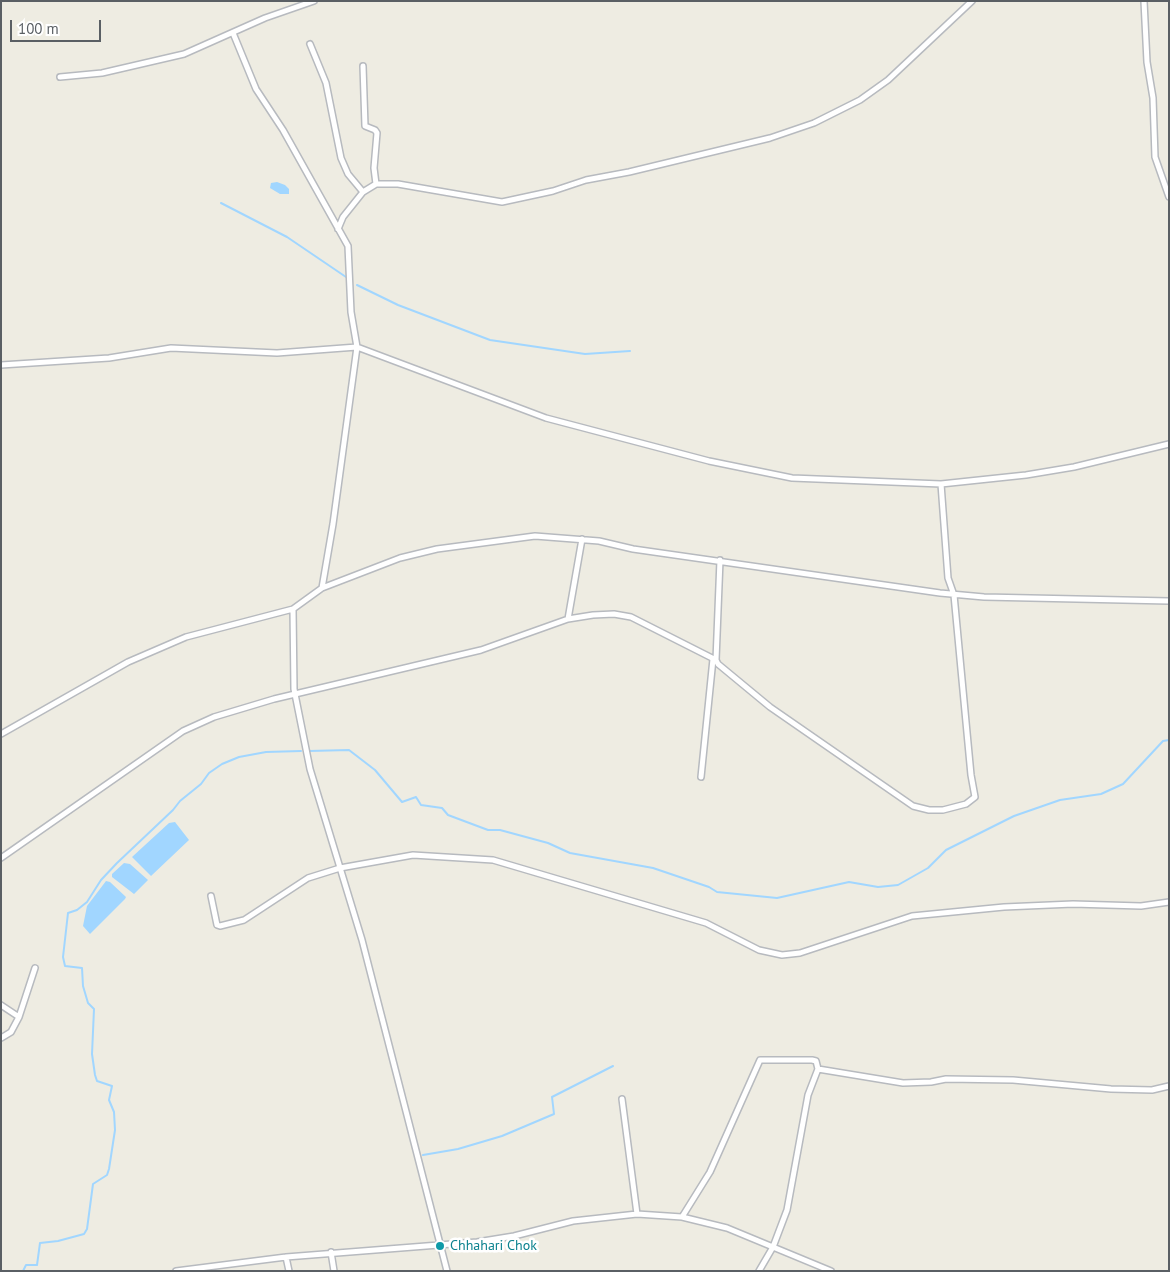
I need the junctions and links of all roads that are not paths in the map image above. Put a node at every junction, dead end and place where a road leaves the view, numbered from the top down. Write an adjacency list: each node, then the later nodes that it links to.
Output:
1 (314, 1): 4 (street)
2 (972, 1): 8 (street)
3 (1144, 1): 10 (street)
4 (233, 33): 7 (street); 11 (street)
5 (310, 44): 9 (street)
6 (363, 66): 8 (street)
7 (60, 77)
8 (376, 184): 9 (street)
9 (363, 192): 11 (street)
10 (1169, 197)
11 (338, 229): 12 (street)
12 (357, 347): 13 (street); 15 (street); 18 (street)
13 (1, 365)
14 (1169, 444): 15 (street)
15 (941, 484): 19 (street)
16 (582, 539): 17 (street); 18 (street); 22 (street)
17 (720, 560): 19 (street); 23 (street)
18 (322, 588): 21 (street)
19 (954, 595): 20 (street); 23 (street)
20 (1169, 601)
21 (293, 609): 24 (street); 25 (street)
22 (568, 619): 23 (street); 24 (street)
23 (714, 660): 26 (street)
24 (295, 695): 27 (street); 28 (street)
25 (1, 734)
26 (701, 777)
27 (1, 858)
28 (340, 868): 29 (street); 30 (street); 40 (street)
29 (211, 896)
30 (1169, 902)
31 (35, 968): 33 (street)
32 (1, 1004): 33 (street)
33 (19, 1017): 34 (street)
34 (1, 1038)
35 (818, 1069): 36 (street); 39 (street); 41 (street)
36 (1169, 1086)
37 (622, 1099): 38 (street)
38 (637, 1214): 39 (street); 40 (street)
39 (682, 1217): 41 (street)
40 (440, 1245): 42 (street); 47 (street)
41 (773, 1247): 48 (street); 49 (street)
42 (332, 1252): 43 (street); 46 (street)
43 (286, 1256): 44 (street); 45 (street)
44 (176, 1271)
45 (289, 1271)
46 (334, 1271)
47 (448, 1271)
48 (759, 1271)
49 (831, 1271)

